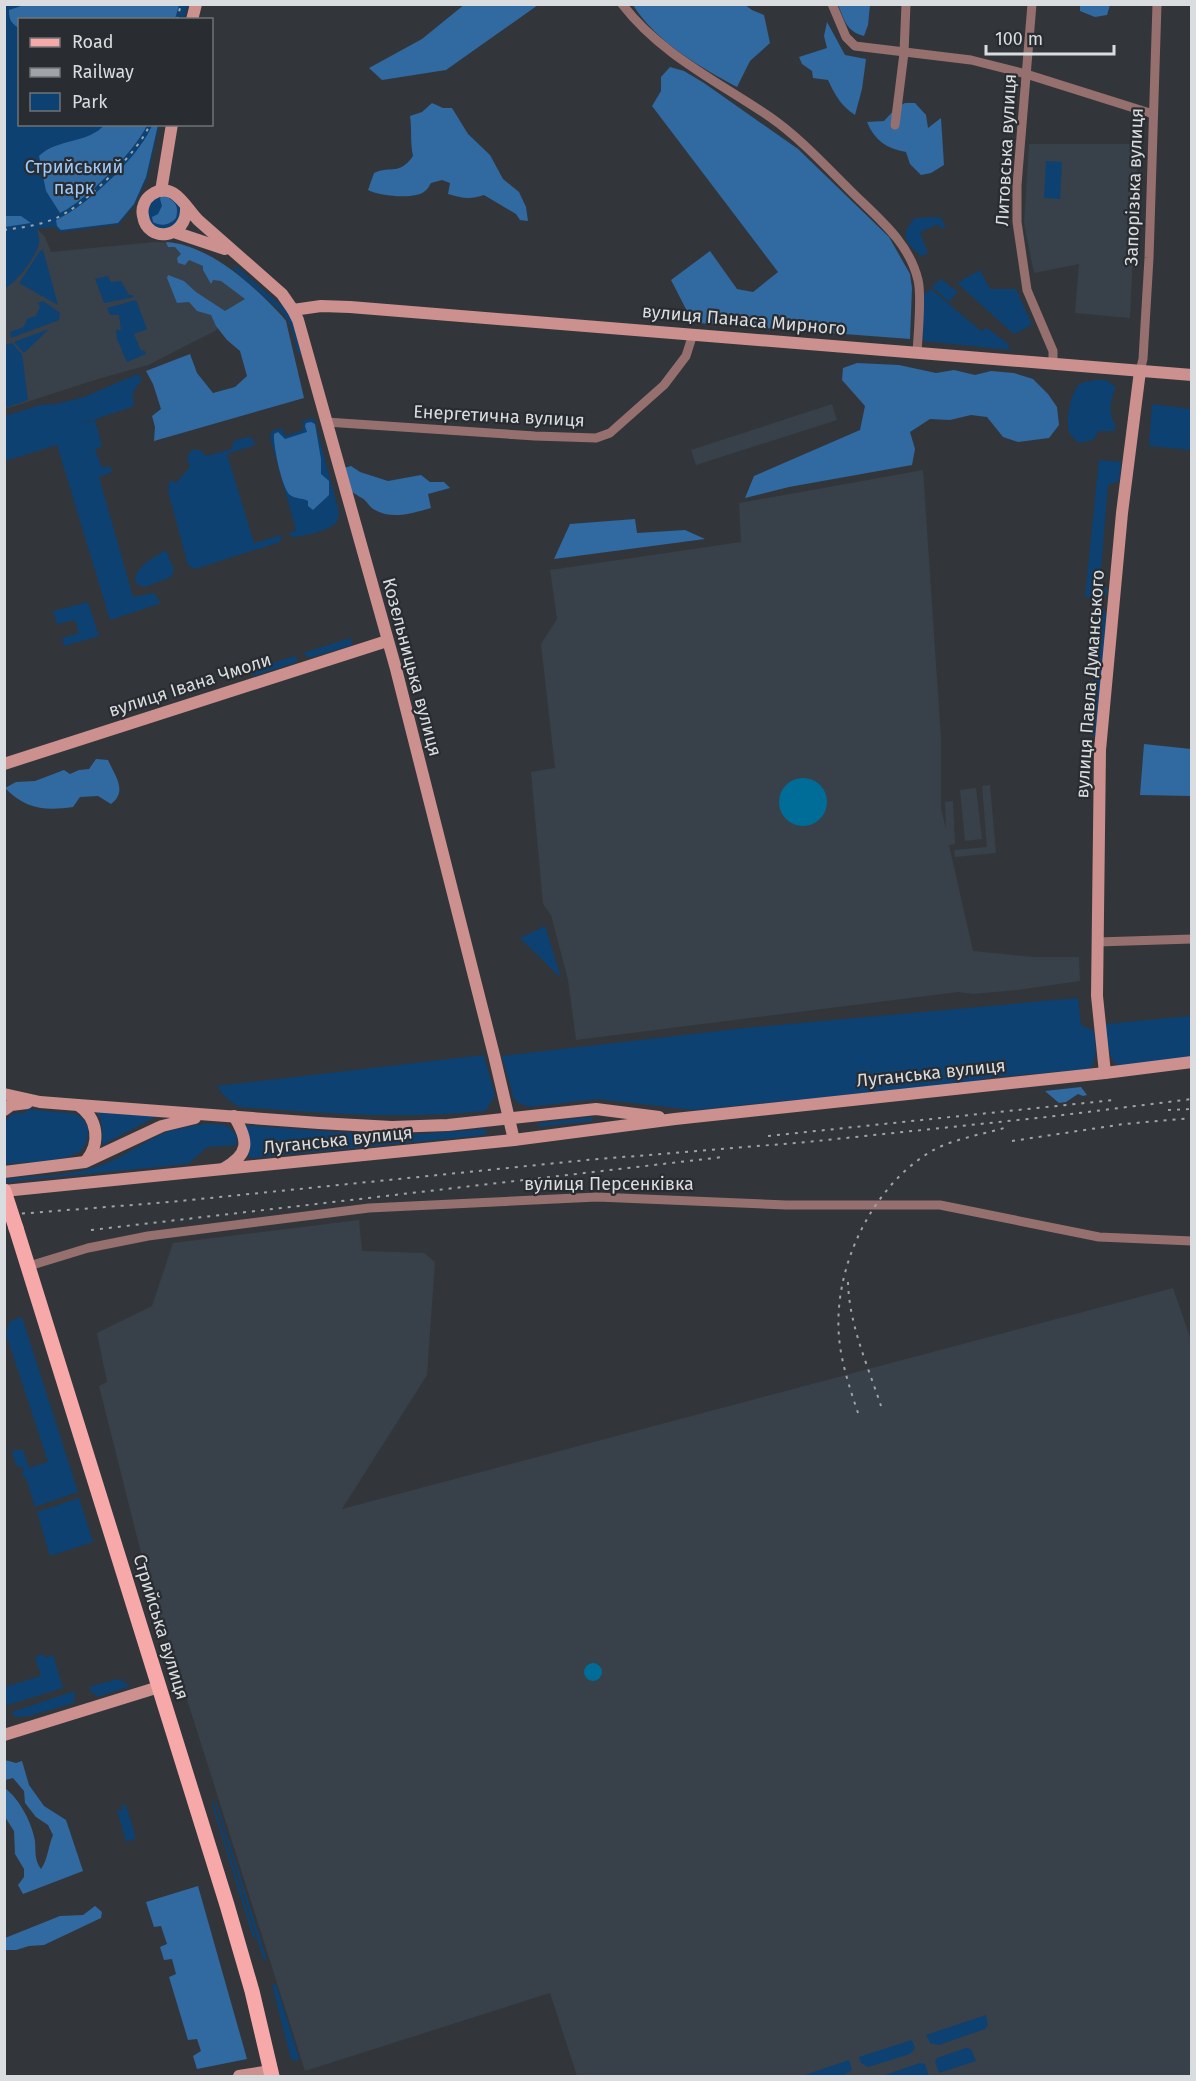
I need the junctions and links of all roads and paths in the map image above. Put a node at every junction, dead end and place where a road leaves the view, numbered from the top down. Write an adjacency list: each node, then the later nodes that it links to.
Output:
1 (622, 4): 17 (street)
2 (832, 4): 6 (street)
3 (906, 4): 6 (street)
4 (1032, 4): 7 (street, Литовська вулиця)
5 (1157, 4): 8 (street, Запорізька вулиця)
6 (904, 52): 7 (street); 9 (street)
7 (1026, 74): 8 (street); 18 (street, Литовська вулиця)
8 (1153, 114): 19 (street, Запорізька вулиця)
9 (895, 125)
10 (172, 126): 11 (main road)
11 (161, 190): 12 (main road); 13 (main road)
12 (186, 207): 13 (main road); 14 (main road, Козельницька вулиця)
13 (174, 232): 14 (main road, Козельницька вулиця)
14 (231, 252): 15 (main road, Козельницька вулиця)
15 (293, 309): 16 (main road, вулиця Панаса Мирного); 21 (main road, Козельницька вулиця)
16 (693, 334): 17 (main road, вулиця Панаса Мирного); 21 (street, Енергетична вулиця)
17 (917, 352): 18 (main road, вулиця Панаса Мирного)
18 (1053, 364): 19 (main road, вулиця Панаса Мирного)
19 (1140, 371): 20 (main road, вулиця Панаса Мирного); 25 (main road, вулиця Павла Думанського)
20 (1191, 375)
21 (326, 422): 22 (main road, Козельницька вулиця)
22 (387, 640): 23 (main road, вулиця Івана Чмоли); 34 (main road, Козельницька вулиця)
23 (4, 764)
24 (1191, 939): 25 (street)
25 (1097, 942): 27 (main road, вулиця Павла Думанського)
26 (1191, 1062): 27 (main road, Луганська вулиця)
27 (1105, 1073): 35 (main road, Луганська вулиця)
28 (4, 1094): 29 (main road, Луганська вулиця)
29 (40, 1102): 30 (main road, Луганська вулиця); 31 (main road, Луганська вулиця)
30 (78, 1106): 32 (main road, Луганська вулиця); 37 (main road)
31 (4, 1110)
32 (210, 1116): 33 (main road, Луганська вулиця); 37 (main road, Луганська вулиця)
33 (234, 1116): 34 (main road, Луганська вулиця); 38 (main road)
34 (509, 1119): 35 (main road, Луганська вулиця); 36 (main road, Козельницька вулиця)
35 (675, 1119): 36 (main road, Луганська вулиця)
36 (514, 1140): 38 (main road, Луганська вулиця)
37 (85, 1162): 39 (main road, Луганська вулиця)
38 (219, 1170): 40 (main road, Луганська вулиця)
39 (4, 1172)
40 (4, 1191): 42 (main road, Стрийська вулиця, bridge)
41 (1191, 1241): 42 (street, вулиця Персенківка)
42 (29, 1266): 43 (main road, Стрийська вулиця)
43 (159, 1687): 44 (main road); 45 (main road, Стрийська вулиця)
44 (4, 1735)
45 (271, 2074): 46 (main road)
46 (239, 2076)

